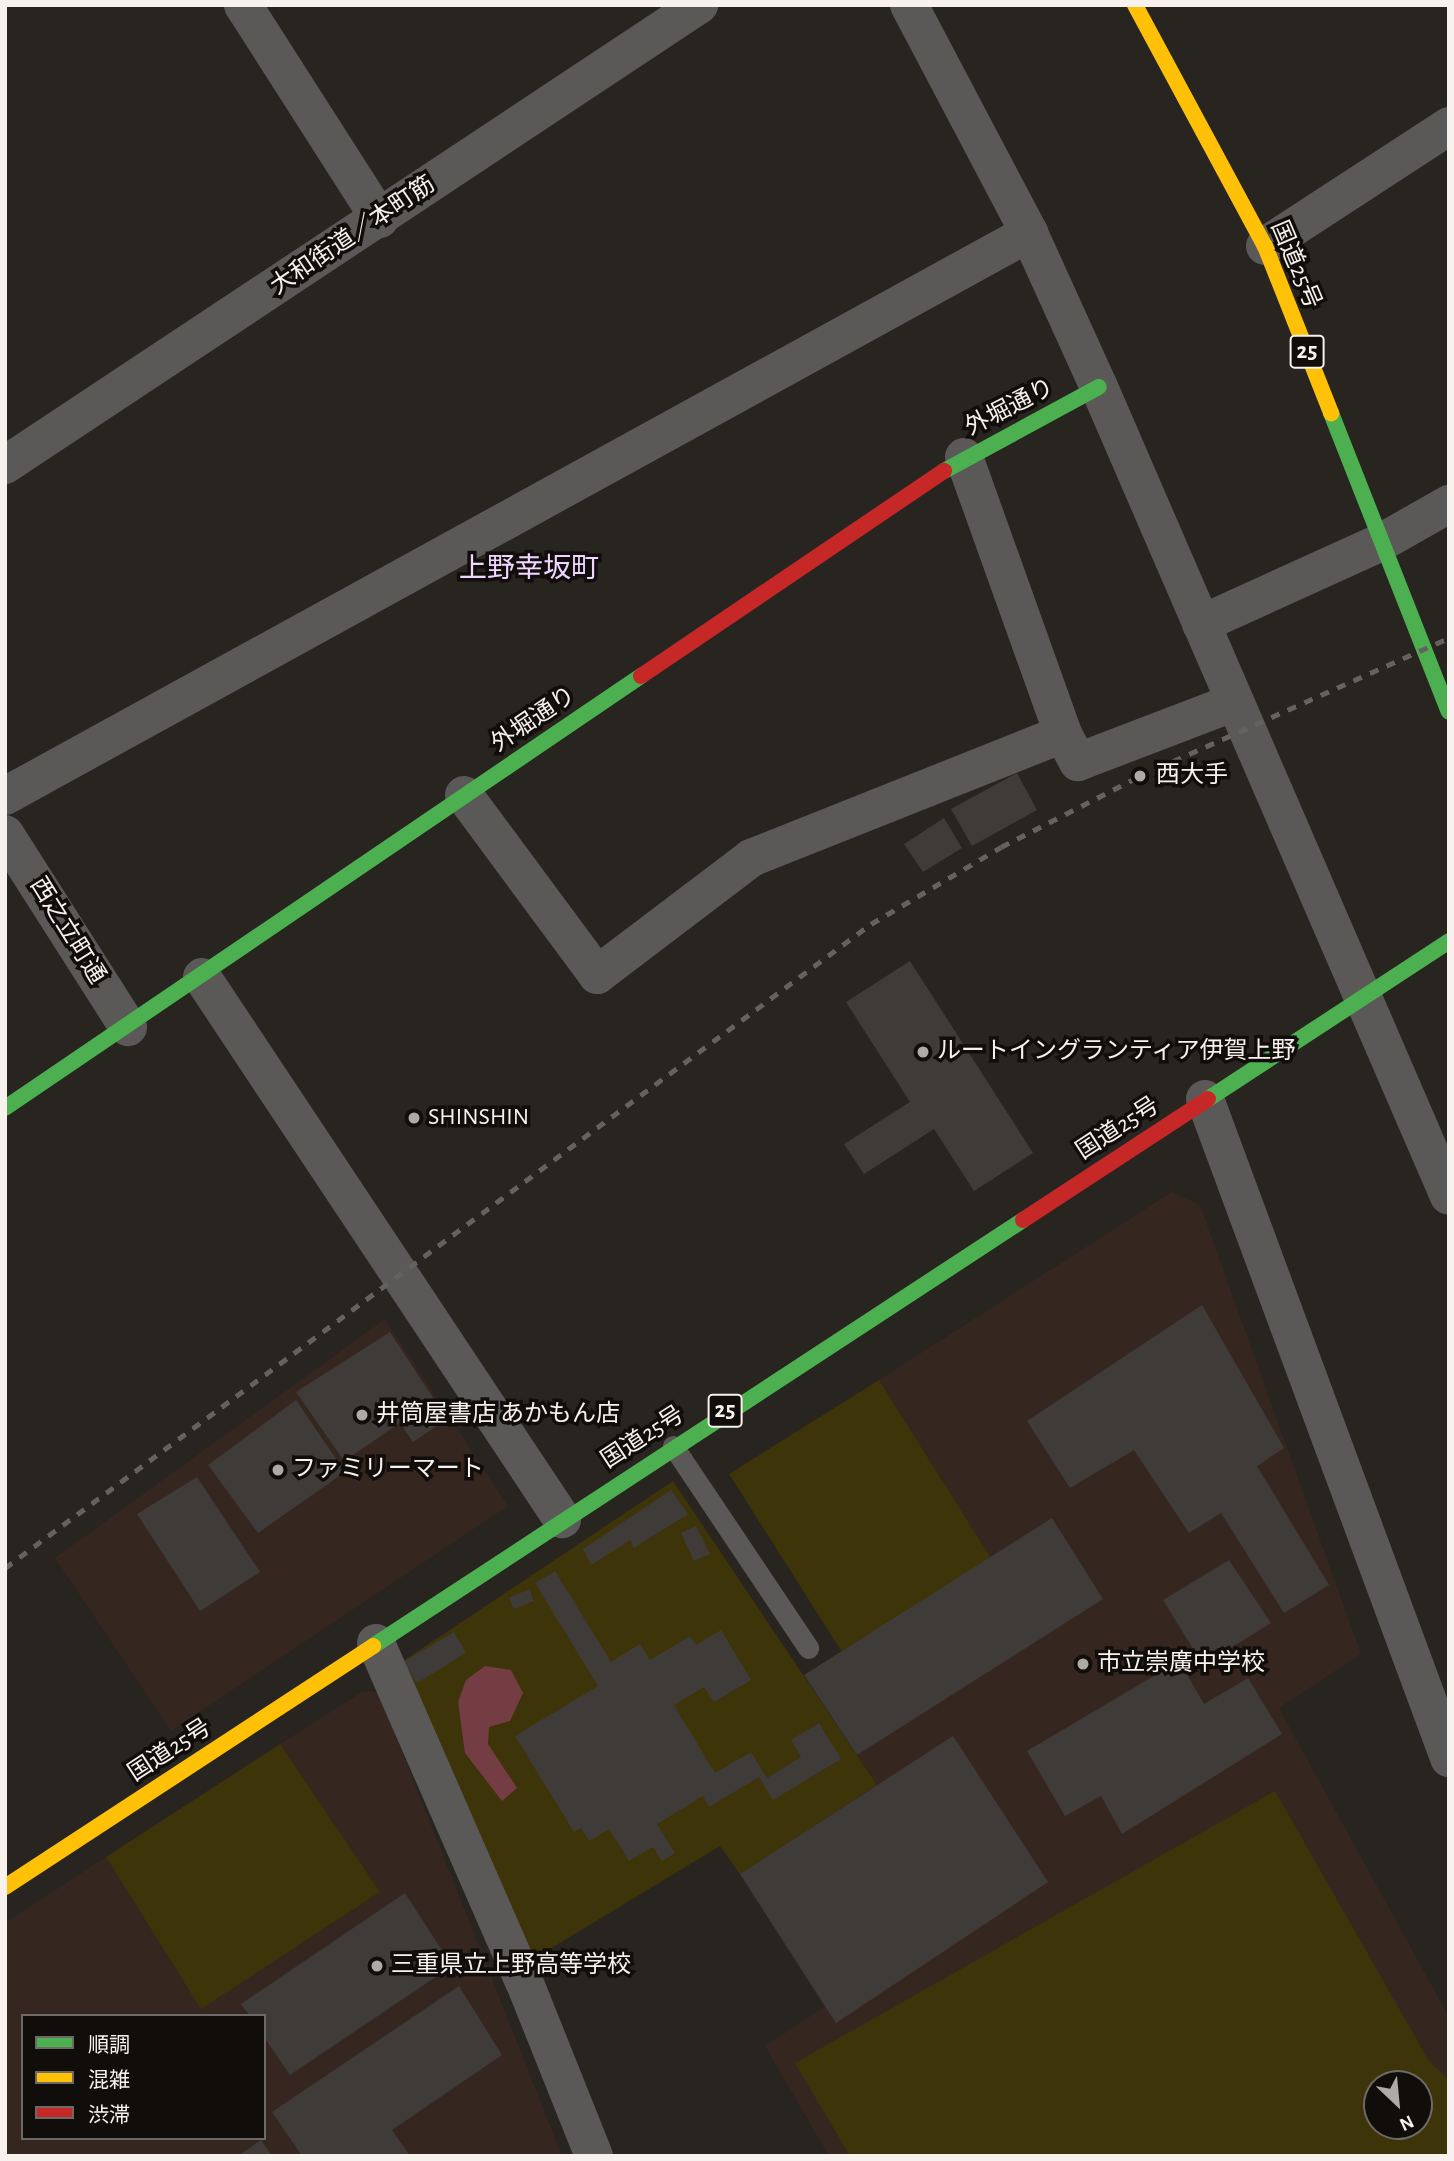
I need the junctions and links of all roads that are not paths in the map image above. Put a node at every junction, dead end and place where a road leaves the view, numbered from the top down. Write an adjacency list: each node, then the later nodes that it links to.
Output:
1 (243, 5): 6 (street)
2 (699, 5): 6 (street, 大和街道／本町筋)
3 (909, 5): 7 (street)
4 (1135, 5): 8 (main road, 国道25号 / 25)
5 (1449, 126): 8 (street)
6 (380, 219): 11 (street, 大和街道／本町筋)
7 (1029, 233): 9 (street); 19 (street)
8 (1265, 246): 13 (main road, 国道25号 / 25)
9 (1099, 387): 10 (main road, 外堀通り); 14 (street)
10 (964, 457): 17 (street); 18 (main road, 外堀通り)
11 (5, 465)
12 (1449, 504): 13 (street)
13 (1382, 542): 14 (street); 16 (main road, 国道25号 / 25)
14 (1201, 624): 15 (street)
15 (1235, 702): 17 (street); 23 (street)
16 (1449, 712)
17 (1063, 734): 18 (street)
18 (464, 795): 22 (main road, 外堀通り)
19 (5, 796)
20 (11, 857): 24 (street, 西之立町通)
21 (1449, 941): 23 (main road, 国道25号 / 25)
22 (202, 977): 24 (main road, 外堀通り); 29 (street)
23 (1366, 998): 25 (main road, 国道25号 / 25); 27 (street)
24 (128, 1027): 26 (main road, 外堀通り)
25 (1205, 1099): 28 (main road, 国道25号 / 25); 32 (street)
26 (5, 1108)
27 (1449, 1196)
28 (673, 1446): 29 (main road, 国道25号 / 25); 31 (lane)
29 (562, 1519): 30 (main road, 国道25号 / 25)
30 (376, 1643): 33 (main road, 国道25号 / 25); 34 (street)
31 (808, 1648)
32 (1449, 1758)
33 (5, 1887)
34 (594, 2156)

